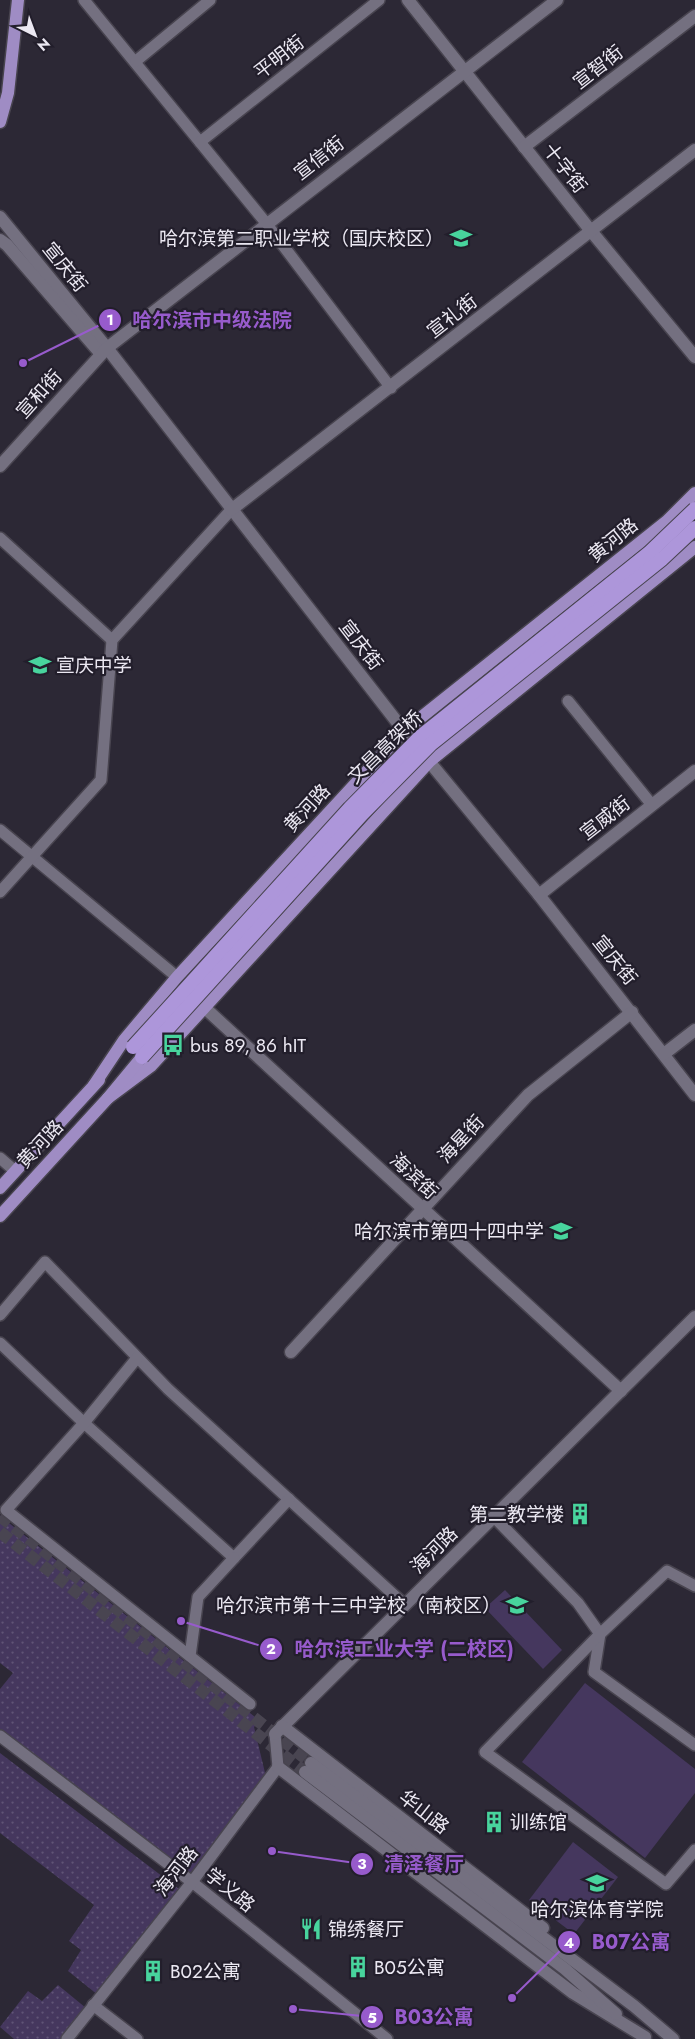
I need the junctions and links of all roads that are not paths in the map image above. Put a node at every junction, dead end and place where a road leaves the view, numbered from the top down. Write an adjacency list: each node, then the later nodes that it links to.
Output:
1 (18, 0): 10 (main road)
2 (84, 0): 8 (street)
3 (210, 0): 8 (street)
4 (379, 0): 11 (street, 平明街)
5 (408, 0): 9 (street, 十字街)
6 (557, 0): 9 (street, 宣信街)
7 (695, 16): 12 (street, 宣智街)
8 (136, 61): 11 (street)
9 (463, 70): 12 (street, 十字街); 15 (street, 宣信街)
10 (0, 122)
11 (200, 142): 15 (street)
12 (524, 147): 16 (street, 十字街)
13 (695, 150): 16 (street, 宣礼街)
14 (0, 217): 18 (street, 宣庆街)
15 (266, 223): 18 (street, 宣信街); 20 (street)
16 (591, 231): 19 (street, 十字街); 20 (street, 宣礼街)
17 (0, 240): 18 (street)
18 (104, 351): 21 (street, 宣和街); 24 (street, 宣庆街)
19 (695, 357)
20 (391, 388): 24 (street, 宣礼街)
21 (0, 466)
22 (695, 493): 30 (main road, 黄河路)
23 (695, 509): 42 (highway, 文昌高架桥, bridge)
24 (231, 510): 28 (street); 30 (street, 宣庆街)
25 (695, 528): 42 (highway, 文昌高架桥, bridge)
26 (0, 538): 28 (street)
27 (695, 547): 31 (main road, 黄河路)
28 (112, 640): 35 (street)
29 (568, 701): 33 (street)
30 (404, 731): 31 (street, 宣庆街); 38 (main road, 黄河路)
31 (430, 761): 37 (street, 宣庆街); 39 (main road, 黄河路)
32 (695, 771): 33 (street, 宣威街)
33 (652, 805): 37 (street, 宣威街)
34 (0, 830): 35 (street)
35 (31, 858): 36 (street); 38 (street)
36 (0, 892)
37 (539, 894): 40 (street, 宣庆街)
38 (178, 977): 44 (main road, 黄河路)
39 (205, 1008): 46 (main road, 黄河路); 50 (street, 海滨街)
40 (632, 1012): 43 (street, 宣庆街); 50 (street, 海星街)
41 (695, 1030): 43 (street)
42 (137, 1052): 44 (main road, 黄河路); 46 (main road, 黄河路)
43 (664, 1054): 45 (street, 宣庆街)
44 (94, 1085): 48 (main road, 黄河路)
45 (695, 1094)
46 (108, 1098): 51 (main road, 黄河路)
47 (0, 1158): 48 (street)
48 (15, 1171): 49 (main road, 黄河路)
49 (0, 1188)
50 (422, 1209): 55 (street, 海星街); 57 (street, 海滨街)
51 (0, 1216)
52 (0, 1314): 56 (street)
53 (695, 1317): 57 (street, 海河路)
54 (0, 1343): 58 (street)
55 (291, 1352)
56 (137, 1358): 58 (street); 59 (street)
57 (621, 1391): 60 (street, 海河路)
58 (84, 1423): 61 (street); 65 (street)
59 (289, 1499): 61 (street); 63 (street)
60 (494, 1517): 63 (street, 海河路); 64 (street)
61 (234, 1558): 65 (street)
62 (695, 1586): 64 (street)
63 (405, 1605): 67 (street, 海河路)
64 (600, 1634): 69 (street); 71 (street)
65 (190, 1656): 66 (street)
66 (250, 1704)
67 (279, 1730): 70 (street); 74 (street, 华山路)
68 (0, 1736): 72 (street, 学义路)
69 (695, 1745)
70 (278, 1767): 72 (street, 海河路); 75 (street)
71 (695, 1850)
72 (192, 1882): 73 (street, 海河路); 78 (street, 学义路)
73 (93, 2005): 76 (street, 海河路); 77 (street)
74 (634, 2006): 75 (street, 华山路); 79 (street)
75 (646, 2038)
76 (67, 2039)
77 (137, 2039)
78 (387, 2039)
79 (673, 2039)

